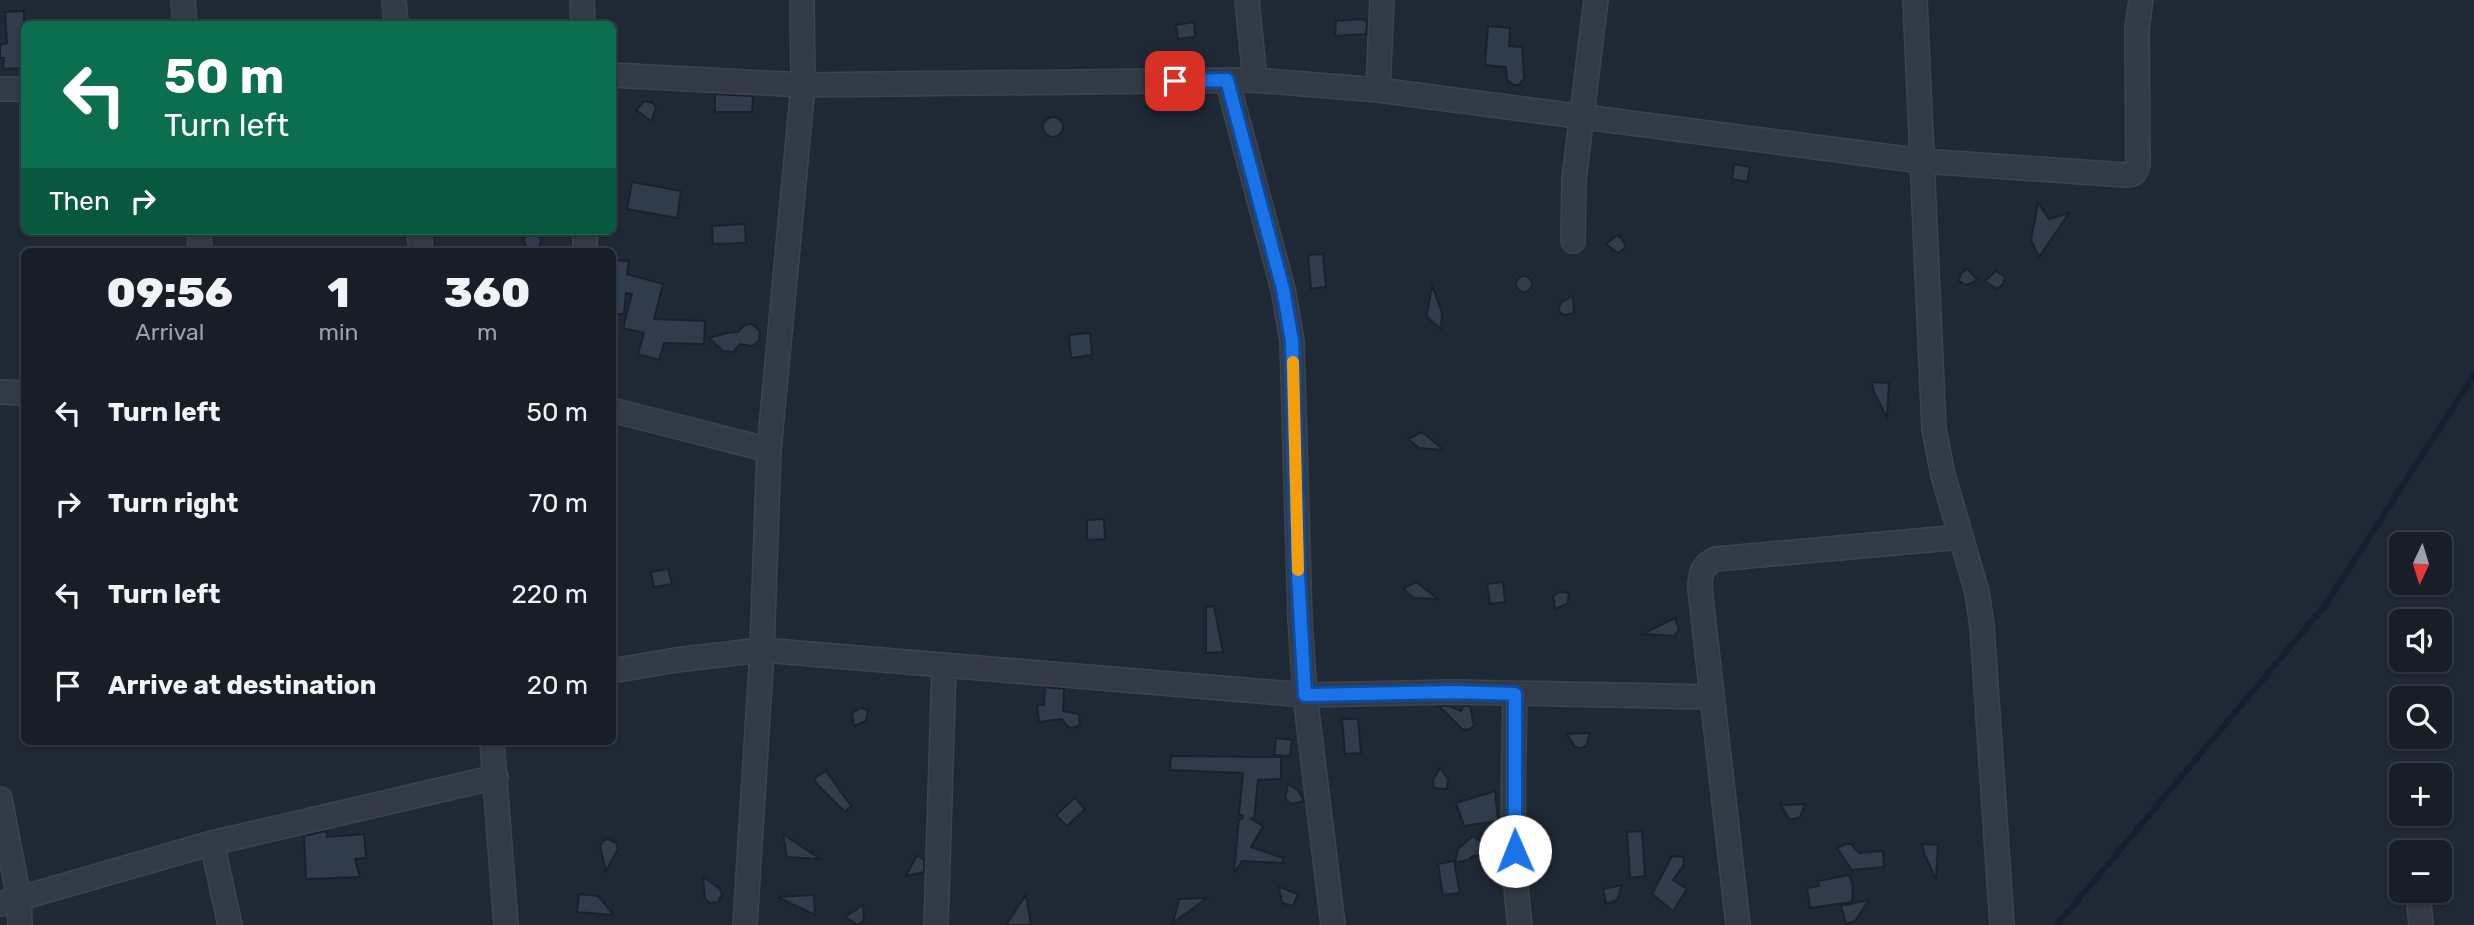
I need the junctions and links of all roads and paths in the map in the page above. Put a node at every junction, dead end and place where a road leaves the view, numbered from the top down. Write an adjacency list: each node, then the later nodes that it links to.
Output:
1 (183, 0): 10 (street)
2 (394, 0): 11 (street)
3 (582, 0): 12 (street)
4 (802, 0): 16 (street)
5 (1247, 0): 15 (street)
6 (1382, 0): 19 (street)
7 (1596, 0): 20 (street)
8 (1915, 0): 21 (street)
9 (2141, 0): 21 (street)
10 (185, 21)
11 (396, 21)
12 (583, 21)
13 (616, 75): 16 (street)
14 (1227, 80): 15 (street); 16 (street); 32 (street)
15 (1255, 80): 19 (street)
16 (803, 85): 26 (street)
17 (0, 89): 18 (street)
18 (21, 89)
19 (1378, 90): 20 (street)
20 (1581, 118): 21 (street); 22 (street)
21 (1922, 161): 27 (street)
22 (1573, 241)
23 (0, 392): 24 (street)
24 (21, 393)
25 (616, 411): 26 (street)
26 (769, 450): 28 (street)
27 (1961, 537): 33 (street); 48 (street)
28 (762, 650): 29 (street); 30 (street); 43 (street)
29 (944, 667): 32 (street); 44 (street)
30 (616, 670)
31 (1515, 694): 32 (street); 33 (street); 46 (street)
32 (1305, 695): 45 (street)
33 (1712, 697): 47 (street)
34 (492, 745): 35 (street)
35 (496, 777): 37 (street); 42 (street)
36 (0, 799): 38 (street)
37 (212, 843): 38 (street); 41 (street)
38 (10, 901): 40 (street)
39 (2419, 903): 49 (street)
40 (20, 925)
41 (230, 925)
42 (506, 925)
43 (745, 925)
44 (936, 925)
45 (1333, 925)
46 (1520, 925)
47 (1738, 925)
48 (2002, 925)
49 (2421, 925)

